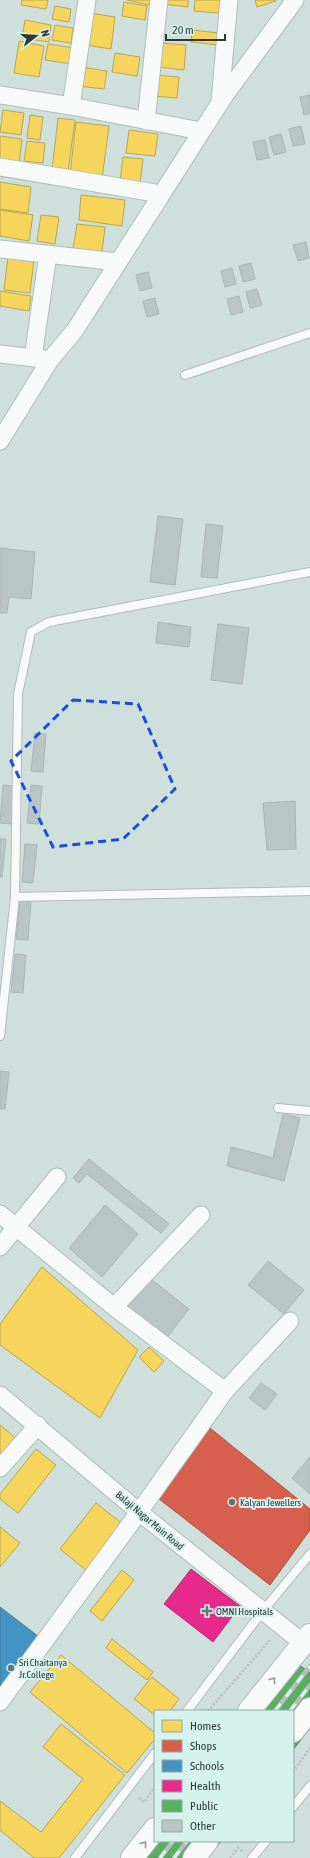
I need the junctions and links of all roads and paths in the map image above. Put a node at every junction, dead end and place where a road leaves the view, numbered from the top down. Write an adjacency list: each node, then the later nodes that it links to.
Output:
1 (87, 0): 7 (street)
2 (159, 0): 8 (street)
3 (229, 0): 6 (street)
4 (295, 0): 6 (street)
5 (0, 95): 7 (street)
6 (219, 104): 9 (street)
7 (71, 106): 8 (street)
8 (146, 120): 9 (street)
9 (201, 132): 11 (street)
10 (0, 167): 11 (street)
11 (161, 194): 14 (street)
12 (0, 249): 13 (street)
13 (48, 254): 14 (street); 17 (street)
14 (118, 262): 18 (street)
15 (310, 333): 19 (lane)
16 (0, 354): 17 (street)
17 (33, 358): 18 (street)
18 (50, 360): 20 (street)
19 (185, 375)
20 (0, 442)
21 (310, 572): 23 (lane)
22 (310, 891): 23 (lane)
23 (15, 897): 24 (lane)
24 (0, 1036)
25 (278, 1108): 26 (lane)
26 (310, 1111)
27 (58, 1177): 30 (street)
28 (0, 1214): 30 (street)
29 (201, 1215): 32 (street)
30 (16, 1227): 31 (street); 32 (street)
31 (0, 1247)
32 (114, 1307): 34 (street)
33 (290, 1321): 34 (street)
34 (225, 1391): 38 (street)
35 (0, 1395): 36 (street, Balaji Nagar Main Road)
36 (38, 1425): 37 (street); 38 (street, Balaji Nagar Main Road)
37 (0, 1468)
38 (139, 1512): 40 (street, Balaji Nagar Main Road); 43 (street)
39 (310, 1554): 40 (lane)
40 (262, 1612): 41 (street, Balaji Nagar Main Road); 45 (lane)
41 (306, 1639): 47 (highway, one-way to 41)
42 (268, 1645): 46 (path)
43 (0, 1702)
44 (310, 1709): 48 (highway)
45 (188, 1710)
46 (209, 1710)
47 (250, 1710)
48 (294, 1730)
49 (310, 1748): 51 (path)
50 (154, 1754): 60 (lane)
51 (294, 1770)
52 (310, 1786): 55 (lane)
53 (154, 1788): 54 (path)
54 (144, 1802)
55 (294, 1806)
56 (154, 1830): 61 (highway, one-way to 56)
57 (206, 1842): 62 (highway)
58 (265, 1842): 64 (lane)
59 (238, 1848): 63 (path)
60 (76, 1858)
61 (132, 1858)
62 (194, 1858)
63 (230, 1858)
64 (252, 1858)

